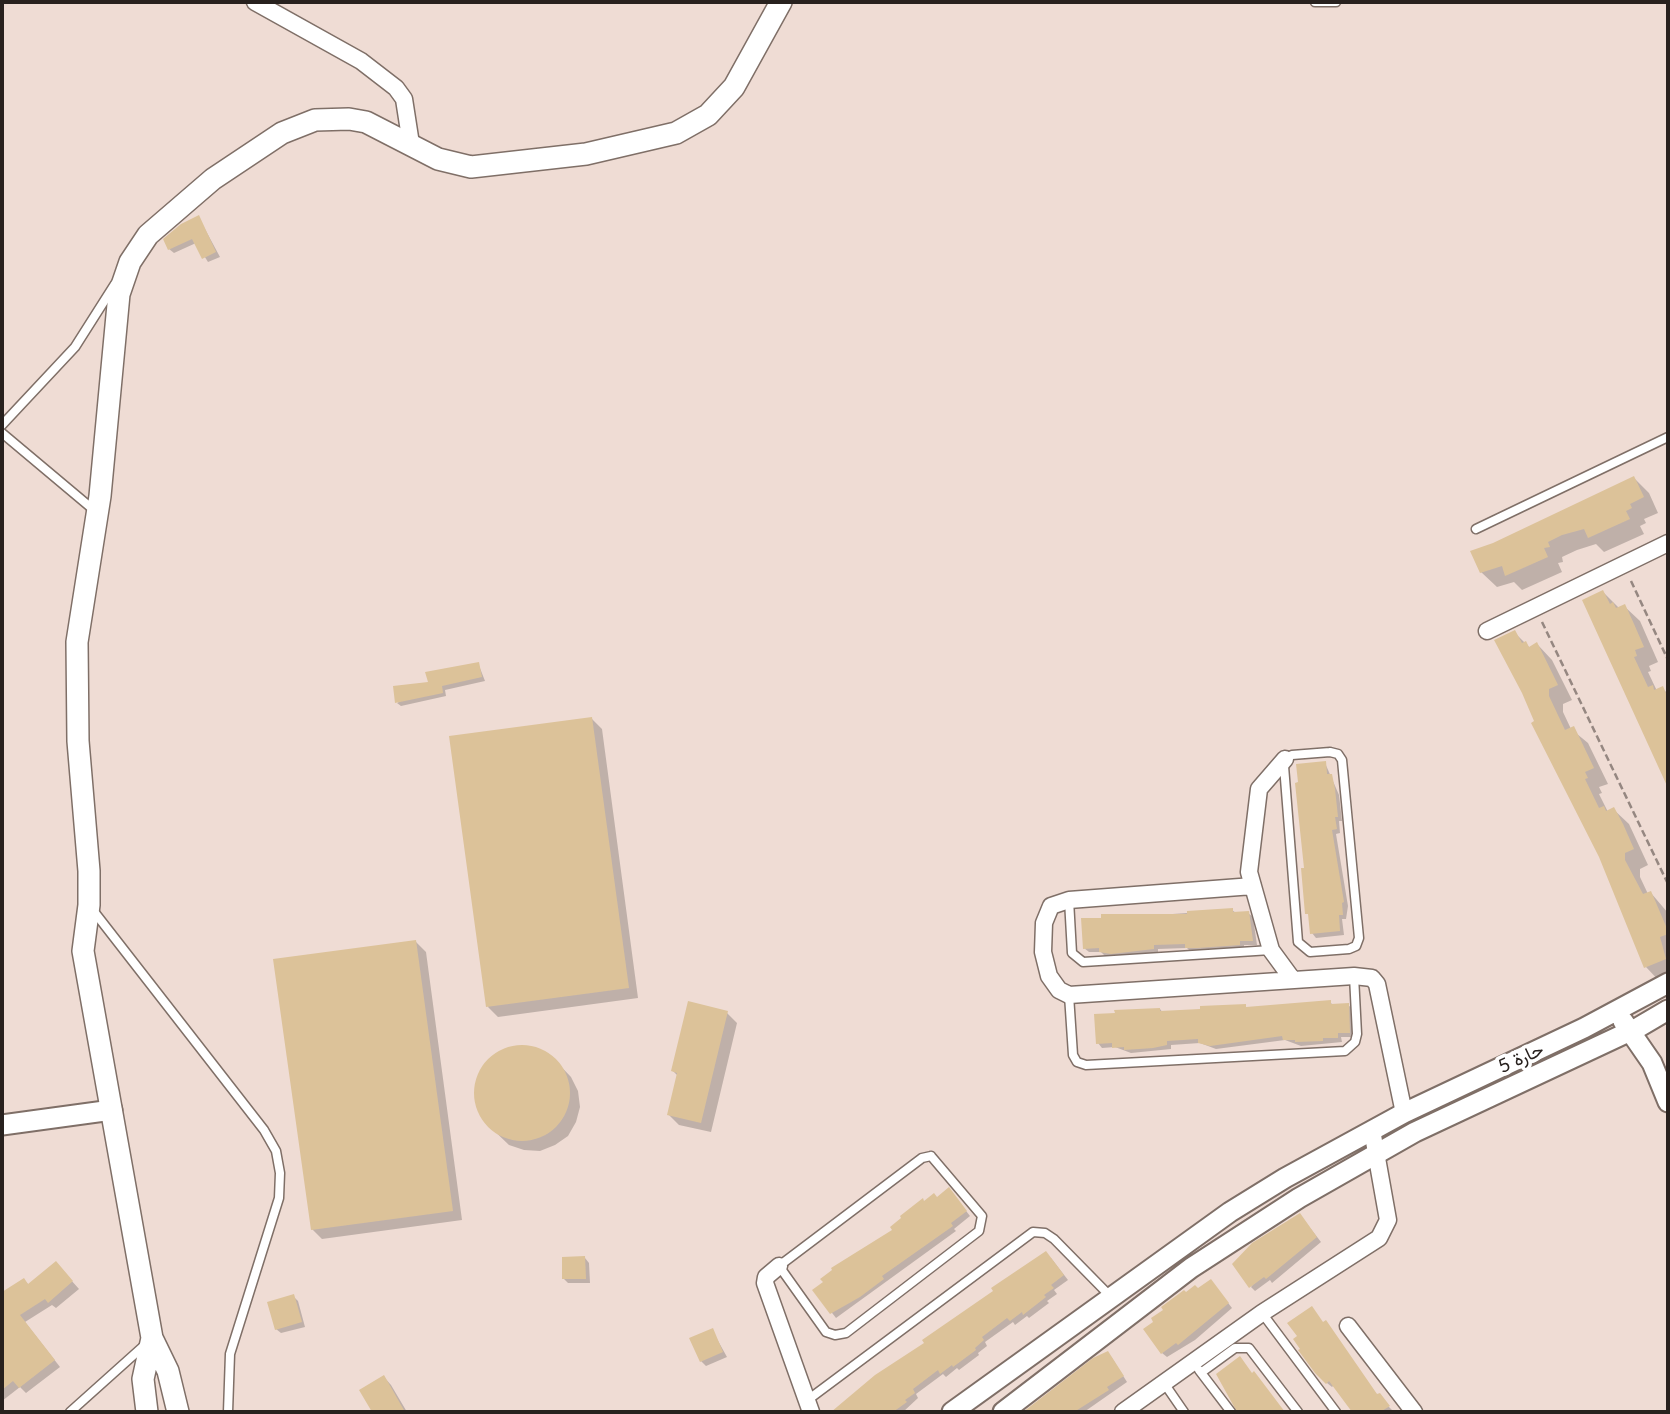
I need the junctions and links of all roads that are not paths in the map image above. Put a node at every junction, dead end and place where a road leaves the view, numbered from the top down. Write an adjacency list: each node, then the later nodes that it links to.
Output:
1 (255, 2): 5 (street)
2 (781, 2): 5 (main road)
3 (1315, 2): 4 (lane)
4 (1336, 2)
5 (411, 144): 6 (main road)
6 (123, 278): 7 (lane); 10 (main road)
7 (2, 425)
8 (2, 433): 10 (lane)
9 (1668, 437): 11 (lane)
10 (97, 513): 17 (main road)
11 (1476, 529)
12 (1668, 542): 13 (street)
13 (1487, 631)
14 (1285, 759): 14 (lane); 15 (street)
15 (1253, 886): 16 (street); 18 (street)
16 (1069, 900): 18 (lane); 22 (street)
17 (89, 905): 30 (main road); 46 (lane)
18 (1271, 950): 20 (street)
19 (1354, 976): 20 (street); 22 (lane); 31 (street)
20 (1293, 980): 22 (street)
21 (1668, 983): 23 (street, حارة 5)
22 (1069, 995)
23 (1640, 996): 24 (street, حارة 5); 26 (street)
24 (1619, 1008): 27 (street); 31 (street, حارة 5)
25 (1668, 1010): 26 (street, حارة 5)
26 (1649, 1021): 27 (street, حارة 5); 28 (street)
27 (1629, 1031): 28 (street); 34 (street, حارة 5)
28 (1652, 1063): 29 (street)
29 (1668, 1102)
30 (112, 1110): 32 (street); 39 (main road)
31 (1404, 1113): 33 (street, حارة 5)
32 (2, 1125)
33 (1371, 1130): 34 (street); 36 (street, حارة 5)
34 (1377, 1153): 37 (street); 48 (street, حارة 5)
35 (779, 1266): 35 (lane); 42 (street)
36 (1112, 1299): 42 (lane); 47 (street, حارة 5)
37 (1262, 1313): 40 (street); 53 (lane)
38 (1348, 1326): 54 (street)
39 (152, 1338): 43 (lane); 44 (main road); 45 (main road)
40 (1198, 1367): 41 (street); 51 (lane); 52 (lane)
41 (1163, 1383): 49 (street); 50 (lane)
42 (808, 1407)
43 (70, 1412)
44 (147, 1412)
45 (178, 1412)
46 (228, 1412)
47 (952, 1412)
48 (1003, 1412)
49 (1123, 1412)
50 (1184, 1412)
51 (1231, 1412)
52 (1298, 1412)
53 (1336, 1412)
54 (1413, 1412)

